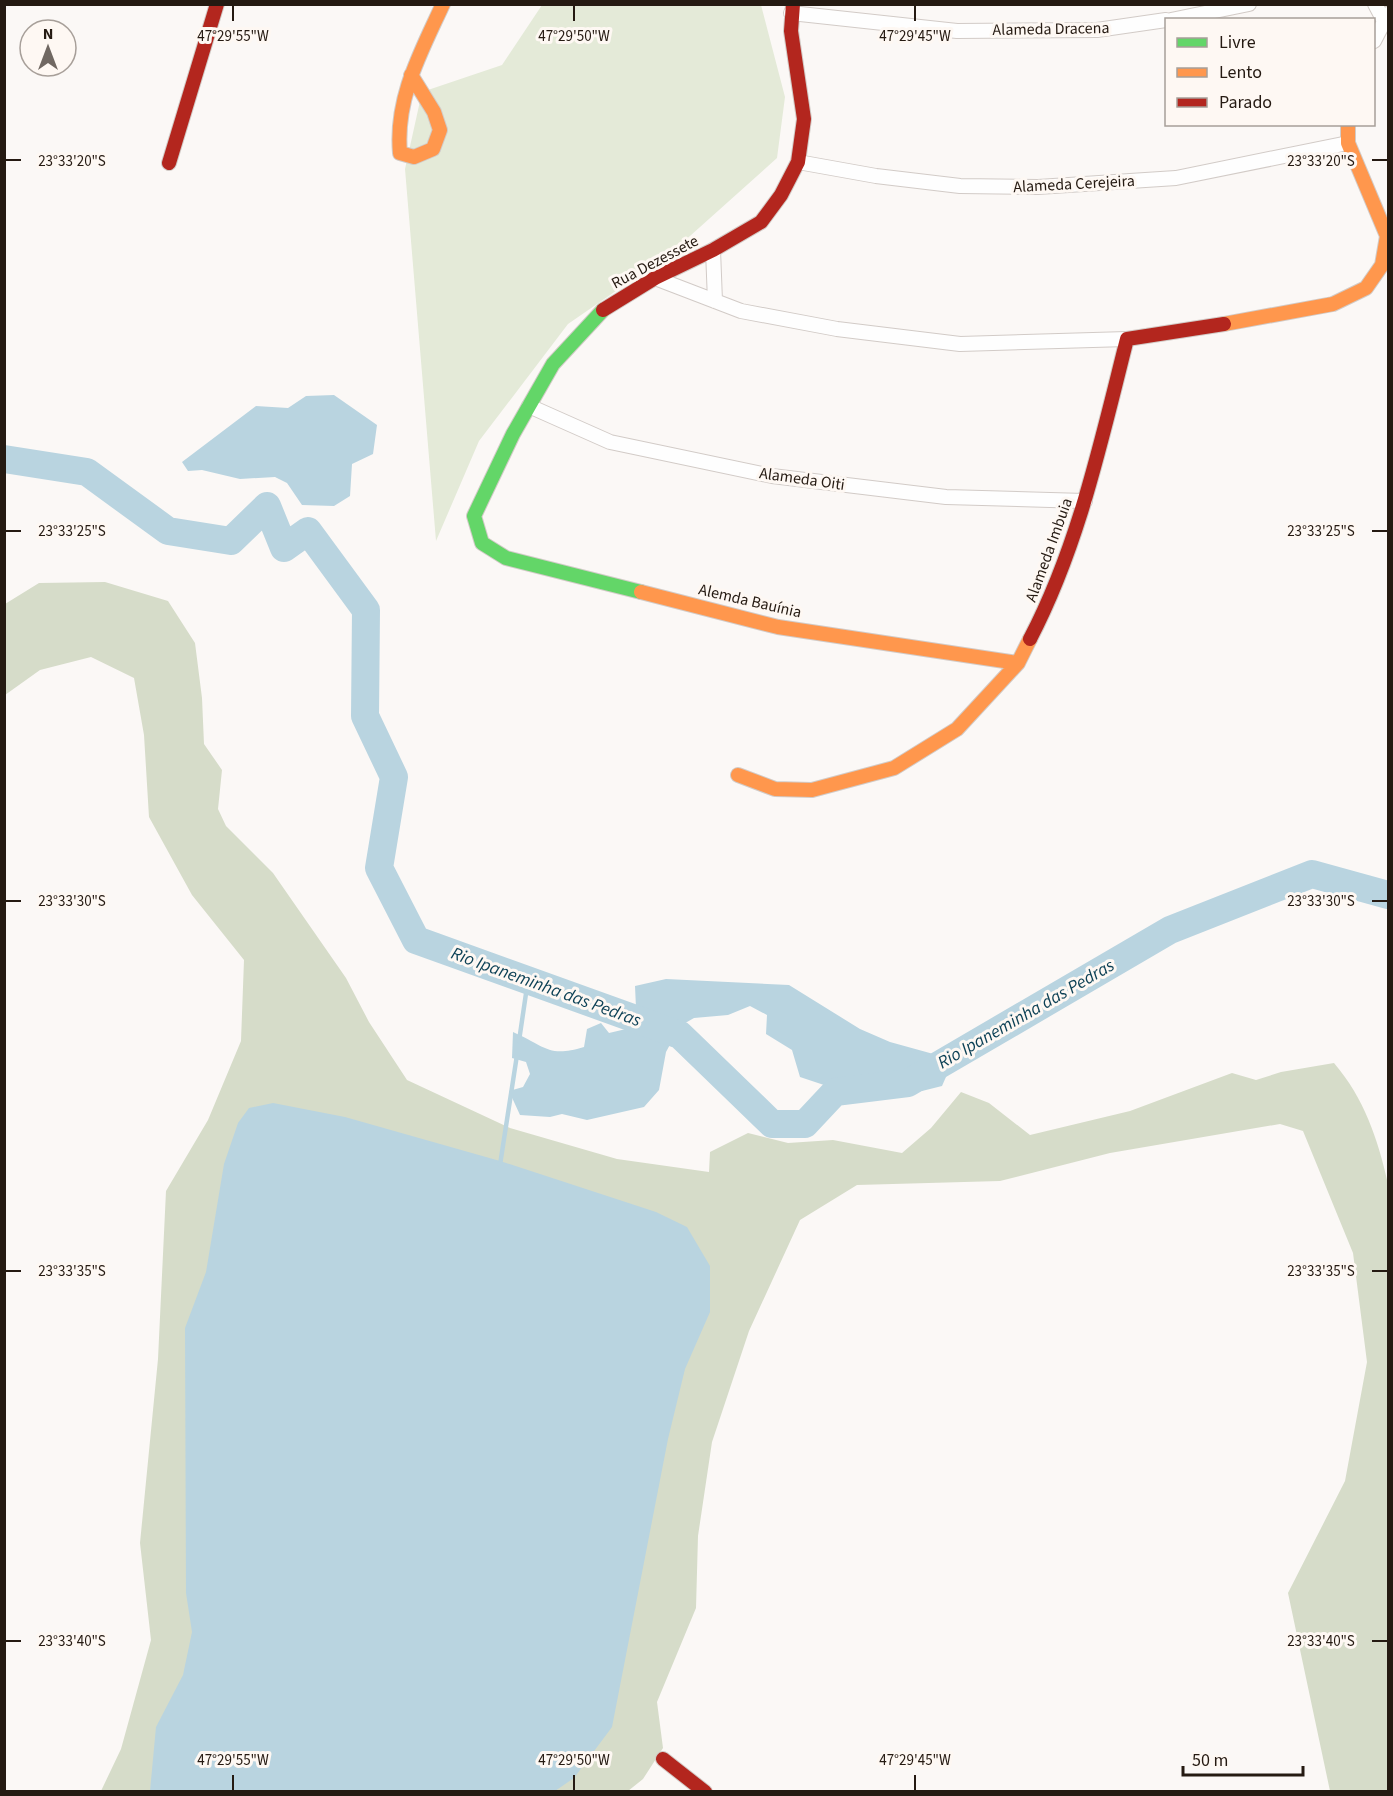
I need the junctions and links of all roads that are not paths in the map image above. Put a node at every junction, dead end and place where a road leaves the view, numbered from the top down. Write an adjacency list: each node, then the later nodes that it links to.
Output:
1 (217, 4): 14 (street)
2 (443, 4): 10 (street)
3 (1249, 4): 7 (street)
4 (1375, 4): 6 (street)
5 (792, 9): 8 (street, Alameda Dracena); 13 (street, Rua Dezessete)
6 (1386, 17): 9 (street)
7 (1181, 18)
8 (1165, 20)
9 (1375, 38)
10 (411, 75): 10 (street)
11 (1348, 126): 12 (street)
12 (1348, 143): 13 (street, Alameda Cerejeira); 18 (street)
13 (798, 162): 15 (street, Rua Dezessete)
14 (169, 163)
15 (713, 250): 16 (street, Rua Dezessete); 17 (street)
16 (655, 278): 17 (street); 19 (street, Rua Dezessete)
17 (715, 301): 18 (street)
18 (1127, 339): 20 (street, Alameda Imbuia)
19 (529, 406): 20 (street, Alameda Oiti); 21 (street, Rua Dezessete)
20 (1085, 501): 22 (street, Alameda Imbuia)
21 (482, 543): 22 (street, Alemda Bauínia)
22 (1018, 663): 23 (street, Alameda Imbuia)
23 (738, 775)
24 (663, 1759): 25 (street)
25 (705, 1791)

